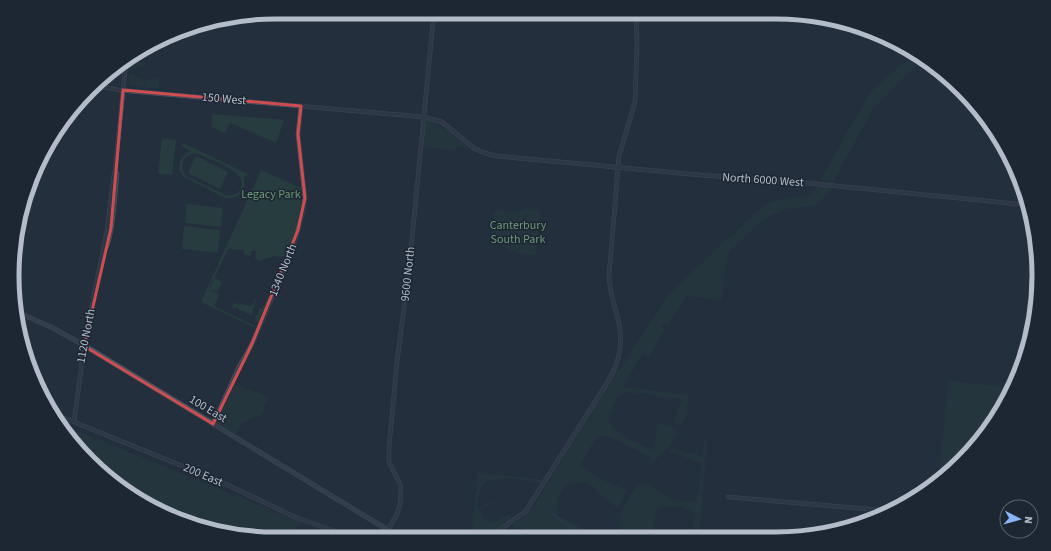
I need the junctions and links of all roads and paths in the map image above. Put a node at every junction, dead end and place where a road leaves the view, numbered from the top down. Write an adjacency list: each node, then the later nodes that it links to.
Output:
1 (433, 19): 7 (street, 9600 North)
2 (636, 19): 8 (street)
3 (125, 67): 5 (street, 1120 North)
4 (102, 87): 5 (street, 150 West)
5 (123, 90): 6 (street, 150 West); 11 (street, 1120 North)
6 (301, 106): 7 (street, 150 West); 14 (street, 1340 North)
7 (424, 117): 8 (street, North 6000 West); 17 (street, 9600 North)
8 (618, 168): 9 (street, North 6000 West); 20 (street)
9 (1022, 204)
10 (22, 314): 11 (main road, 100 East)
11 (84, 346): 13 (street, 1120 North); 14 (main road, 100 East)
12 (61, 417): 13 (street, 200 East)
13 (74, 422): 18 (street, 200 East)
14 (214, 424): 17 (main road, 100 East)
15 (728, 497): 16 (street)
16 (879, 510)
17 (387, 530): 19 (main road, 100 East)
18 (337, 532)
19 (390, 532)
20 (496, 532)

